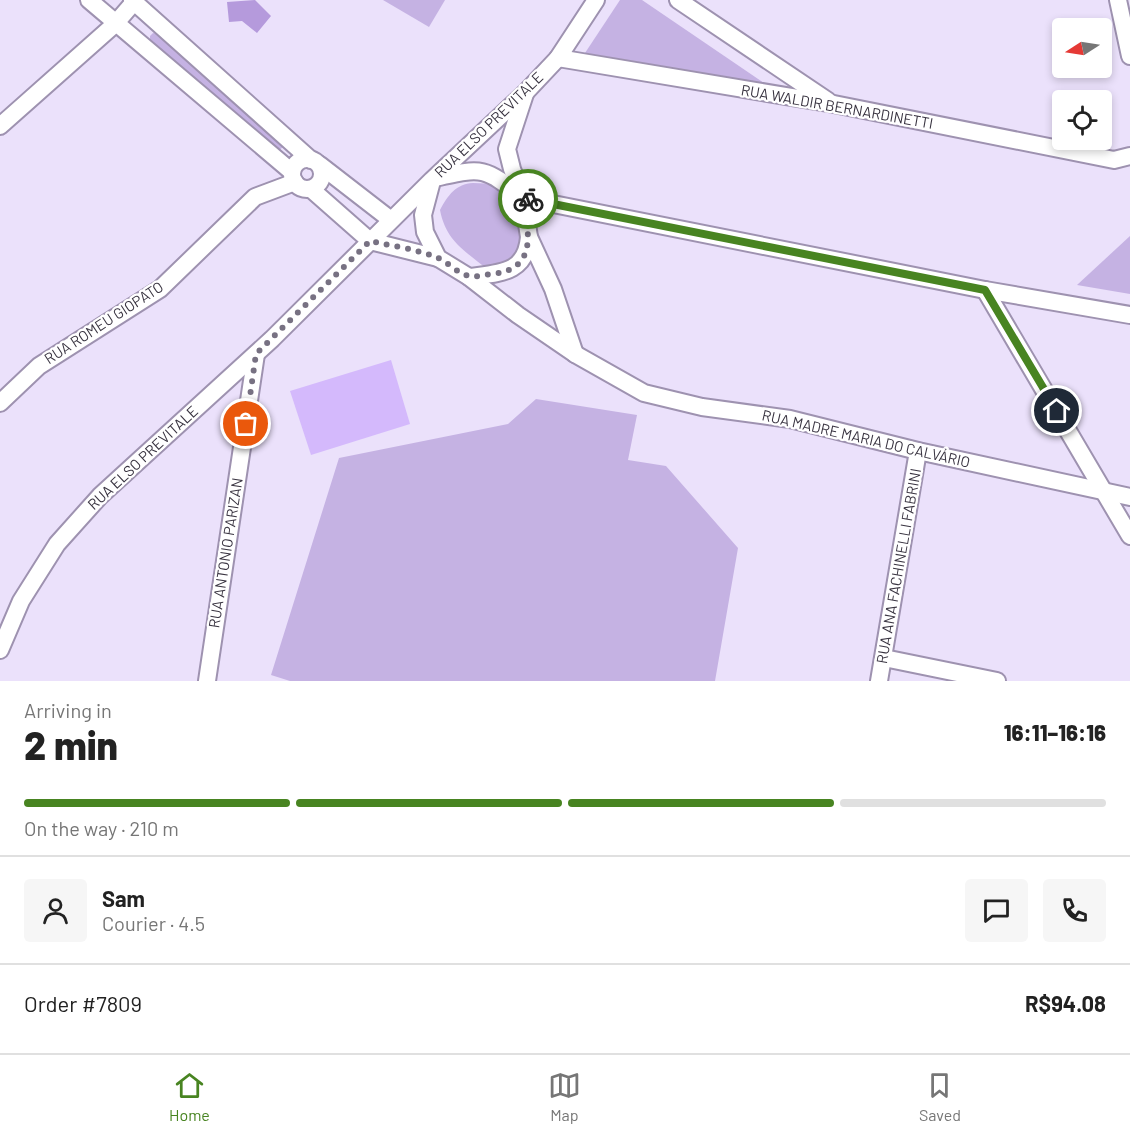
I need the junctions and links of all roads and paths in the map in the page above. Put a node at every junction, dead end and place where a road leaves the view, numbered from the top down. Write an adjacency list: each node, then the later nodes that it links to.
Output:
1 (89, 0): 6 (street)
2 (596, 0): 8 (street, RUA ELSO PREVITALE)
3 (678, 0): 10 (street)
4 (1118, 0): 7 (street)
5 (133, 1): 6 (street); 13 (street)
6 (115, 24): 11 (street); 14 (street)
7 (1130, 56)
8 (558, 58): 9 (street, RUA ELSO PREVITALE); 10 (street, RUA WALDIR BERNARDINETTI)
9 (525, 93): 15 (street, RUA ELSO PREVITALE); 17 (street)
10 (834, 105): 12 (street, RUA WALDIR BERNARDINETTI)
11 (0, 126)
12 (1122, 158)
13 (315, 162): 14 (street); 16 (street); 18 (street)
14 (294, 177): 16 (street); 27 (street, RUA ROMEU GIOPATO)
15 (433, 179): 17 (street); 18 (street, RUA ELSO PREVITALE); 21 (street)
16 (311, 189): 20 (street)
17 (523, 198): 19 (street); 23 (street)
18 (391, 220): 20 (street, RUA ELSO PREVITALE)
19 (529, 237): 22 (street); 26 (street)
20 (370, 241): 21 (street); 25 (street, RUA ELSO PREVITALE)
21 (438, 258): 22 (street, RUA MADRE MARIA DO CALVÁRIO)
22 (469, 277): 26 (street, RUA MADRE MARIA DO CALVÁRIO)
23 (985, 290): 24 (street); 29 (street)
24 (1130, 315)
25 (256, 354): 32 (street, RUA ELSO PREVITALE); 34 (street, RUA ANTONIO PARIZAN)
26 (575, 354): 28 (street, RUA MADRE MARIA DO CALVÁRIO)
27 (0, 403)
28 (918, 451): 29 (street, RUA MADRE MARIA DO CALVÁRIO); 33 (street, RUA ANA FACHINELLI FABRINI)
29 (1105, 492): 30 (street, RUA MADRE MARIA DO CALVÁRIO); 31 (street)
30 (1130, 497)
31 (1130, 536)
32 (0, 650)
33 (884, 658): 35 (street, RUA ANA FACHINELLI FABRINI); 36 (street)
34 (207, 681)
35 (879, 681)
36 (997, 681)

